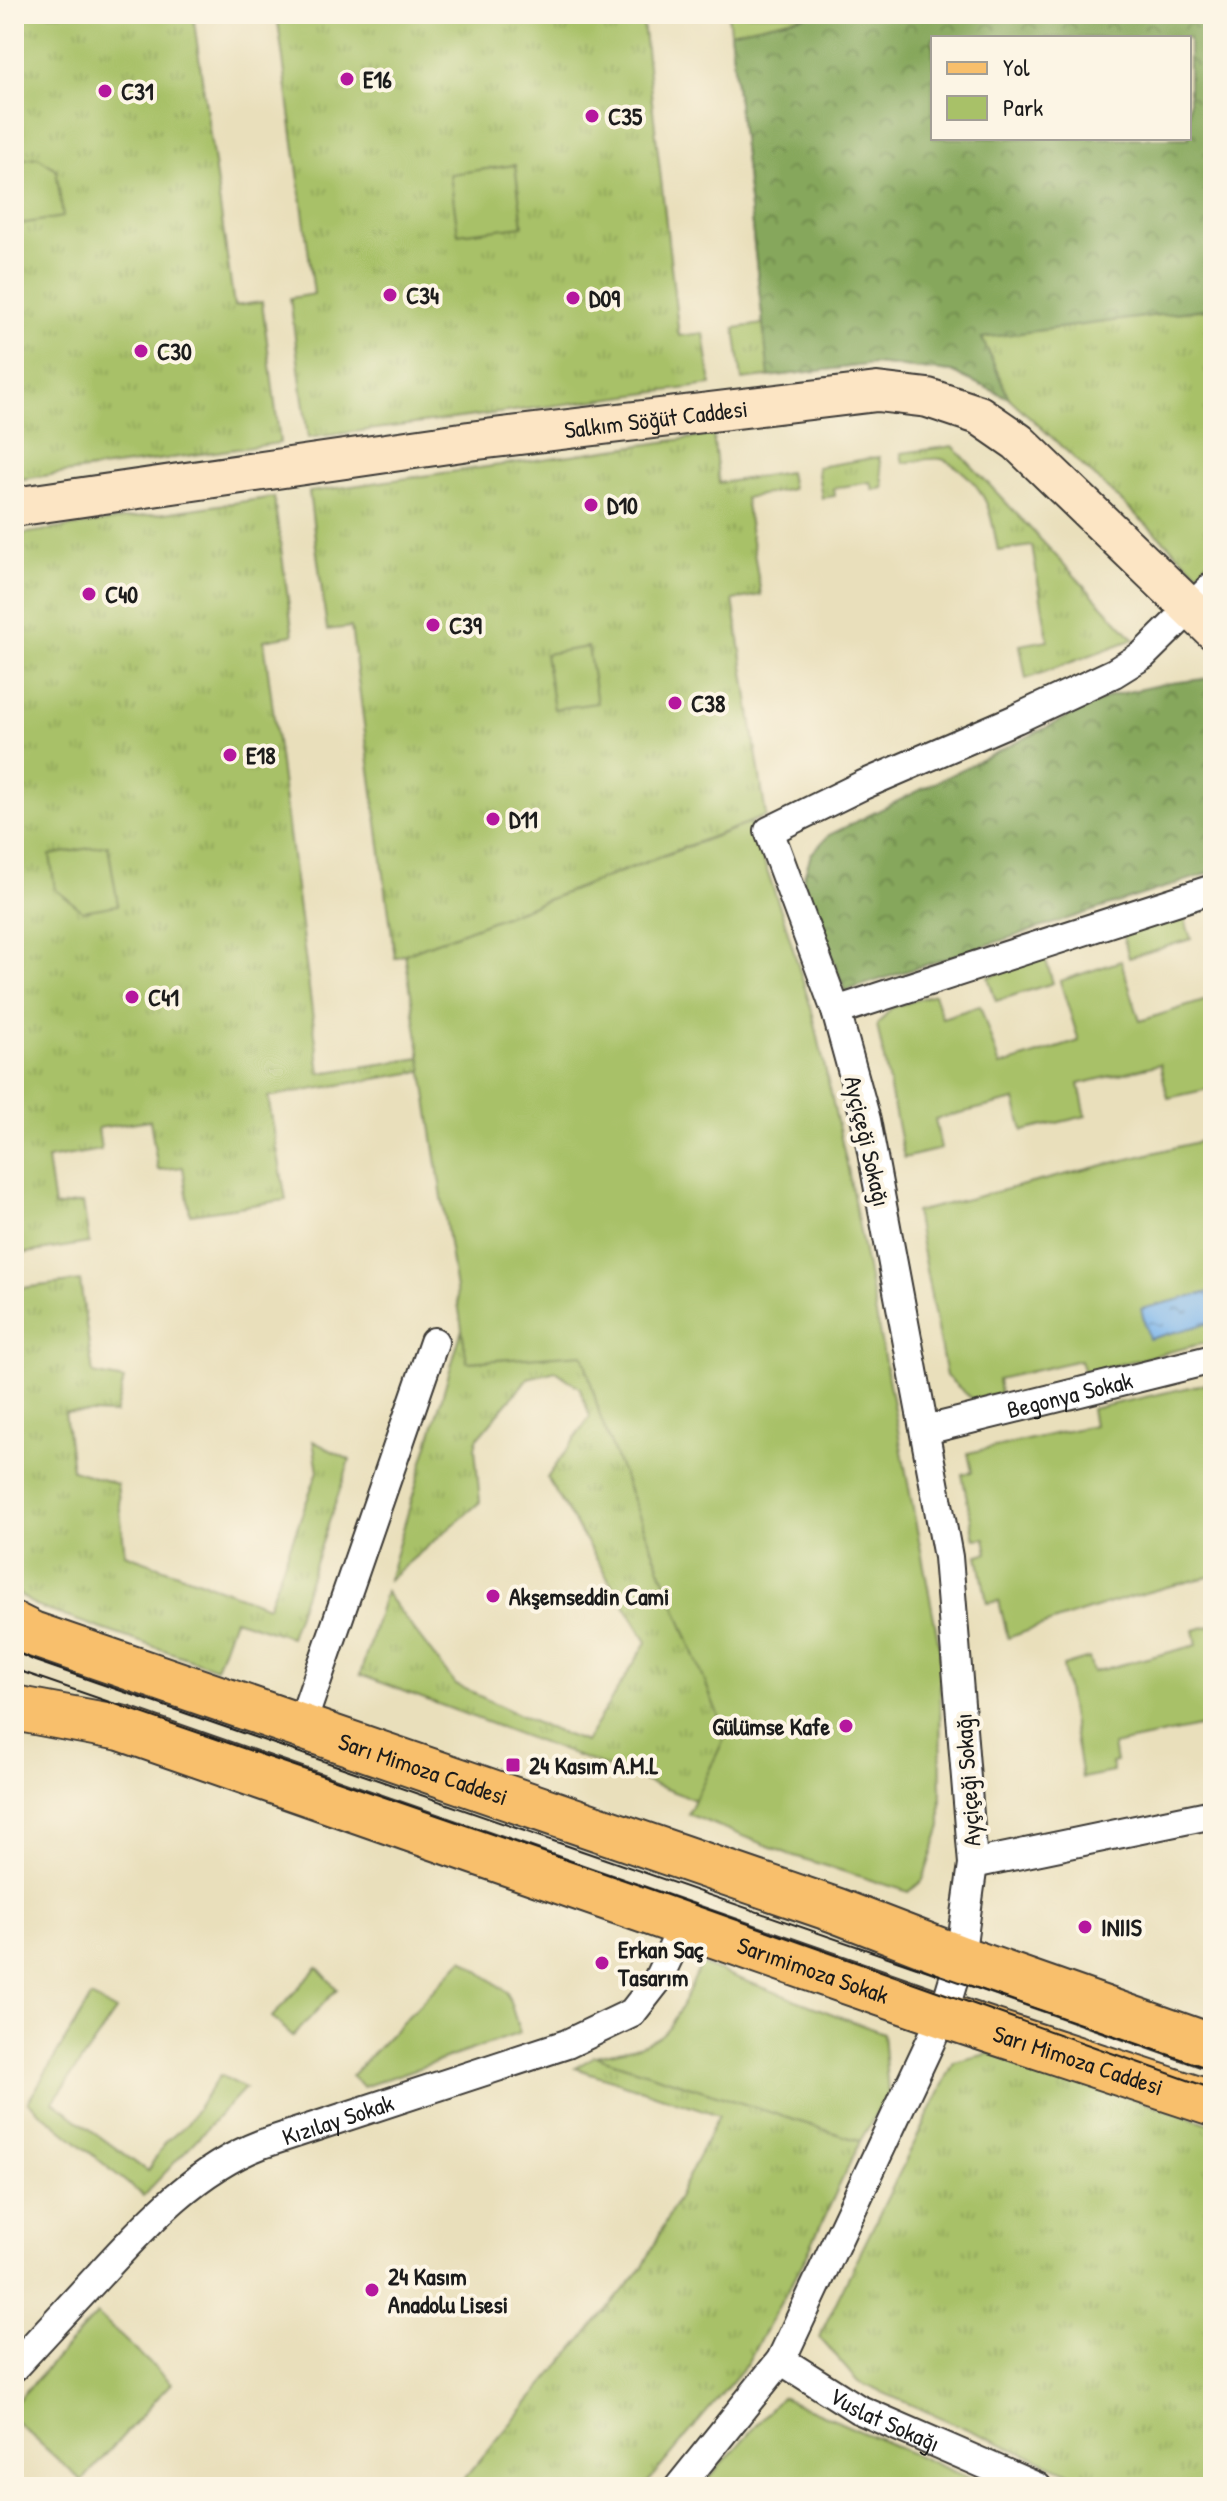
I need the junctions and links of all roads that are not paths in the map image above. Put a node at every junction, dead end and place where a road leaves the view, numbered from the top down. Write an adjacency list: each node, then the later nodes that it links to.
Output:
1 (14, 507): 2 (street, Salkım Söğüt Caddesi)
2 (1206, 608): 4 (street, Ayçiçeği Sokağı)
3 (1213, 889): 4 (street)
4 (836, 1011): 7 (street, Ayçiçeği Sokağı)
5 (434, 1342): 10 (street)
6 (1213, 1359): 7 (street, Begonya Sokak)
7 (926, 1430): 12 (street, Ayçiçeği Sokağı)
8 (14, 1625): 10 (main road, Sarı Mimoza Caddesi)
9 (15, 1708): 13 (main road)
10 (301, 1726): 14 (main road, Sarı Mimoza Caddesi)
11 (1213, 1814): 12 (street)
12 (973, 1864): 14 (street, Ayçiçeği Sokağı)
13 (684, 1924): 15 (main road, Sarımimoza Sokak); 19 (street, Kızılay Sokak)
14 (960, 1958): 15 (street, Ayçiçeği Sokağı); 16 (main road)
15 (943, 2015): 17 (main road, Sarı Mimoza Caddesi); 18 (street, Ayçiçeği Sokağı)
16 (1213, 2047)
17 (1213, 2104)
18 (781, 2360): 20 (street, Ayçiçeği Sokağı); 21 (street, Vuslat Sokağı)
19 (14, 2367)
20 (679, 2487)
21 (1037, 2487)

